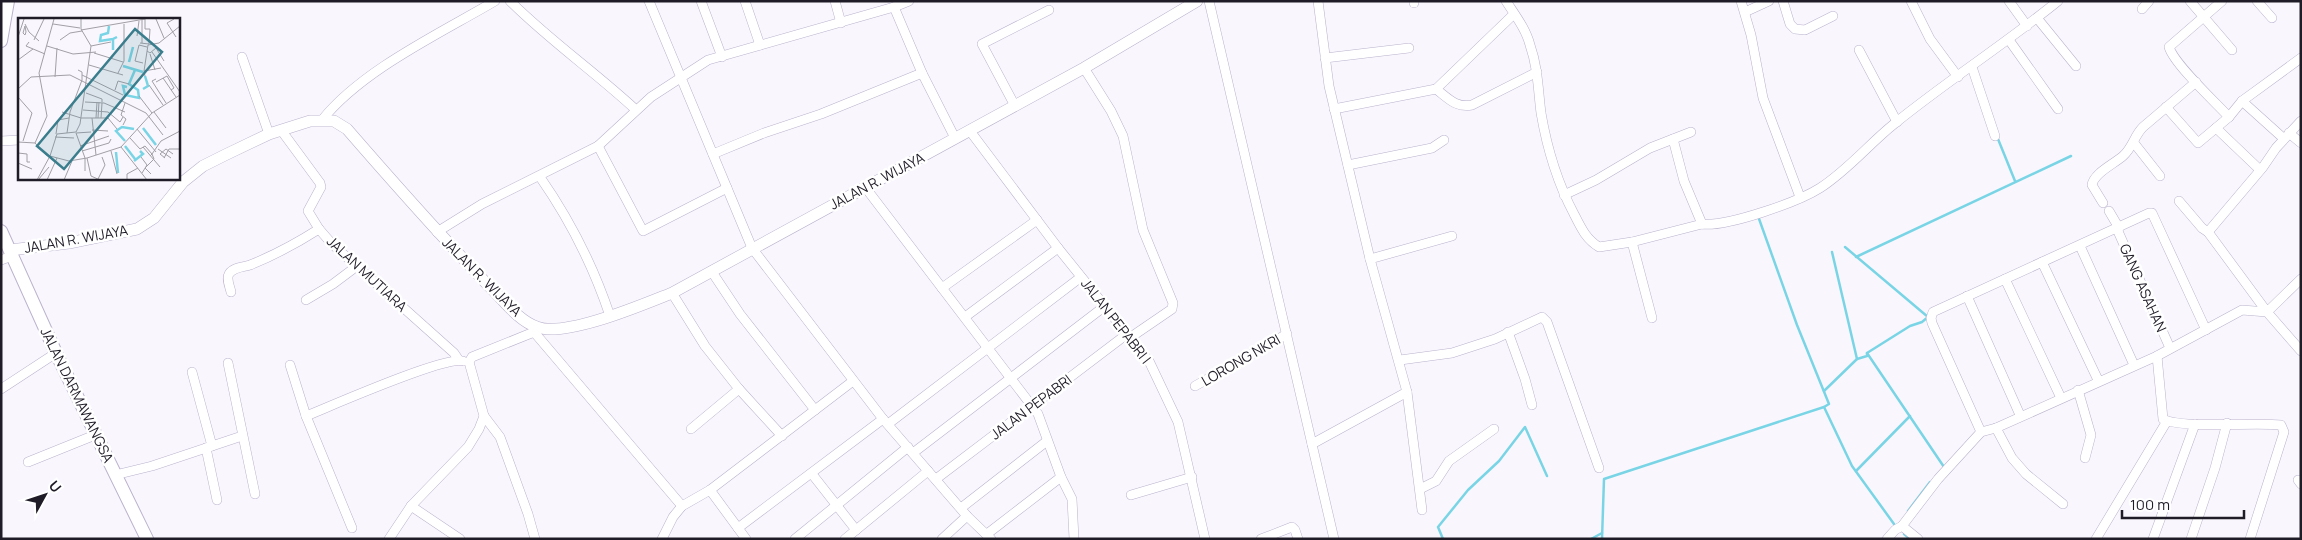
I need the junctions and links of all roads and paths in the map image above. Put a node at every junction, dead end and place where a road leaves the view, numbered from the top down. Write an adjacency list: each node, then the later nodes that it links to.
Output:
1 (8, 1): 35 (main road)
2 (495, 1): 60 (street)
3 (510, 1): 58 (street)
4 (649, 1): 49 (street)
5 (701, 1): 41 (street)
6 (744, 1): 36 (street)
7 (835, 1): 32 (street)
8 (909, 1): 23 (street)
9 (1197, 1): 46 (street, JALAN R. WIJAYA)
10 (1209, 1): 123 (street)
11 (1318, 1): 42 (street)
12 (1506, 1): 27 (street)
13 (1741, 1): 26 (street)
14 (1769, 1): 26 (street)
15 (1783, 1): 28 (street)
16 (1911, 1): 50 (street)
17 (2009, 1): 33 (street)
18 (2058, 1): 30 (street)
19 (2149, 1): 24 (street)
20 (2190, 1): 29 (street)
21 (2222, 1): 29 (street)
22 (2257, 1): 31 (street)
23 (894, 8): 32 (street); 48 (street)
24 (2142, 9)
25 (1049, 10): 54 (street)
26 (1745, 12): 86 (street)
27 (1514, 14): 47 (street); 52 (street)
28 (1832, 16)
29 (2203, 17): 39 (street); 51 (street)
30 (2037, 18): 33 (street); 44 (street)
31 (2272, 18)
32 (841, 23): 36 (street)
33 (2027, 26): 34 (street)
34 (2009, 40): 45 (street); 57 (street)
35 (1, 41)
36 (760, 45): 41 (street)
37 (1409, 48): 42 (street)
38 (1860, 50): 62 (street)
39 (2232, 50)
40 (242, 56): 67 (street)
41 (722, 57): 49 (street)
42 (1325, 58): 56 (street)
43 (2301, 58): 53 (street)
44 (2076, 66)
45 (1972, 67): 50 (street); 69 (street)
46 (1084, 68): 54 (street, JALAN R. WIJAYA); 124 (street, JALAN PEPABRI)
47 (1537, 72): 52 (street); 85 (street)
48 (922, 73): 70 (street); 78 (street)
49 (682, 76): 58 (street); 78 (street)
50 (1958, 77): 62 (street)
51 (2196, 82): 55 (street); 59 (street)
52 (1436, 89): 56 (street)
53 (2242, 101): 59 (street); 68 (street)
54 (1015, 106): 65 (street, JALAN R. WIJAYA)
55 (2166, 107): 63 (street); 75 (street)
56 (1334, 109): 79 (street)
57 (2058, 109)
58 (636, 110): 77 (street)
59 (2229, 117): 63 (street)
60 (322, 120): 64 (street, JALAN R. WIJAYA); 93 (street, JALAN R. WIJAYA)
61 (2301, 121): 68 (street)
62 (1897, 122): 86 (street)
63 (2216, 128): 80 (street)
64 (281, 130): 67 (street, JALAN R. WIJAYA); 91 (street, JALAN MUTIARA)
65 (970, 131): 70 (street, JALAN R. WIJAYA); 88 (street, JALAN PEPABRI I)
66 (1691, 132): 71 (street)
67 (269, 134): 100 (street, JALAN R. WIJAYA)
68 (2286, 135): 76 (street); 94 (street)
69 (1996, 136)
70 (955, 138): 84 (street, JALAN R. WIJAYA)
71 (1673, 139): 85 (street); 89 (street)
72 (18, 140): 74 (street)
73 (1444, 140): 79 (street)
74 (1, 141)
75 (2134, 143): 81 (street); 90 (street, GANG ASAHAN)
76 (2301, 144)
77 (598, 146): 82 (street); 83 (street)
78 (713, 154): 83 (street)
79 (1348, 165): 101 (street)
80 (2258, 168)
81 (2160, 176)
82 (540, 177): 93 (street); 117 (street)
83 (727, 188): 98 (street)
84 (865, 188): 98 (street, JALAN R. WIJAYA); 108 (street)
85 (1564, 194): 96 (street)
86 (1800, 197): 89 (street)
87 (2179, 201): 94 (street)
88 (1037, 220): 99 (street, JALAN PEPABRI I); 108 (street)
89 (1702, 224): 96 (street)
90 (2118, 228): 97 (street); 121 (street); 126 (street, GANG ASAHAN)
91 (319, 229): 103 (street, JALAN MUTIARA); 109 (street)
92 (1, 231): 100 (main road, JALAN DARMAWANGSA)
93 (437, 232): 120 (street, JALAN R. WIJAYA)
94 (2208, 232): 112 (street)
95 (1452, 236): 101 (street)
96 (1632, 242): 119 (street)
97 (2080, 246): 102 (street); 135 (street)
98 (752, 248): 104 (street, JALAN R. WIJAYA); 139 (street)
99 (1058, 248): 105 (street, JALAN PEPABRI I); 118 (street)
100 (8, 255): 128 (main road, JALAN DARMAWANGSA)
101 (1370, 259): 131 (street)
102 (2042, 262): 107 (street); 138 (street)
103 (357, 266): 113 (street); 130 (street, JALAN MUTIARA)
104 (712, 272): 110 (street, JALAN R. WIJAYA); 148 (street)
105 (1081, 277): 114 (street, JALAN PEPABRI I); 125 (street)
106 (2301, 279): 116 (street)
107 (2005, 280): 111 (street); 145 (street)
108 (942, 288): 118 (street)
109 (231, 292)
110 (672, 293): 117 (street, JALAN R. WIJAYA); 142 (street)
111 (1967, 296): 151 (street); 159 (street)
112 (2255, 296): 115 (street); 116 (street)
113 (306, 300)
114 (1105, 306): 124 (street, JALAN PEPABRI I); 137 (street)
115 (2242, 310): 116 (street); 121 (street)
116 (2267, 312): 127 (street)
117 (610, 316): 120 (street, JALAN R. WIJAYA)
118 (965, 317): 125 (street)
119 (1652, 318)
120 (535, 330): 132 (street); 184 (street)
121 (2206, 330): 126 (street)
122 (1508, 332): 131 (street); 146 (street); 169 (street)
123 (1287, 334): 140 (street, LORONG NKRI); 164 (street)
124 (1129, 336): 147 (street, JALAN PEPABRI); 174 (street, JALAN PEPABRI I)
125 (987, 347): 137 (street); 152 (street)
126 (2170, 348): 129 (street)
127 (2301, 351)
128 (56, 353): 141 (street); 160 (main road, JALAN DARMAWANGSA)
129 (2157, 356): 135 (street); 153 (street)
130 (458, 359): 132 (street); 149 (street)
131 (1400, 360): 144 (street)
132 (469, 362): 150 (street)
133 (228, 363): 161 (street)
134 (290, 365): 149 (street)
135 (2134, 365): 138 (street)
136 (192, 372): 165 (street)
137 (1010, 378): 147 (street); 166 (street)
138 (2098, 380): 143 (street)
139 (853, 381): 148 (street); 152 (street)
140 (1196, 386)
141 (1, 389)
142 (739, 389): 157 (street); 162 (street)
143 (2078, 390): 145 (street); 167 (street)
144 (1407, 392): 164 (street); 176 (street)
145 (2061, 398): 151 (street)
146 (1532, 405)
147 (1033, 406): 163 (street); 175 (street, JALAN PEPABRI)
148 (815, 410): 162 (street)
149 (306, 416): 189 (street)
150 (484, 416): 183 (street); 196 (street)
151 (2020, 416): 156 (street)
152 (886, 421): 166 (street); 171 (street)
153 (2166, 421): 155 (street); 209 (street)
154 (2228, 423): 155 (street); 211 (street); 212 (street)
155 (2195, 424): 210 (street)
156 (1996, 428): 159 (street); 181 (street)
157 (690, 429)
158 (1494, 429): 176 (street)
159 (1981, 432): 188 (street)
160 (95, 435): 168 (street); 172 (main road, JALAN DARMAWANGSA)
161 (242, 436): 165 (street); 178 (street)
162 (782, 436): 177 (street)
163 (1047, 441): 173 (street); 185 (street)
164 (1312, 444): 206 (street)
165 (209, 447): 172 (street); 180 (street)
166 (910, 450): 170 (street); 182 (street)
167 (2085, 458)
168 (28, 462)
169 (1600, 468)
170 (928, 471): 175 (street); 191 (street)
171 (812, 474): 182 (street); 190 (street)
172 (115, 475): 193 (main road, JALAN DARMAWANGSA)
173 (1061, 477): 192 (street); 202 (street)
174 (1192, 477): 179 (street); 203 (street, JALAN PEPABRI I)
175 (936, 479): 185 (street)
176 (1420, 489): 186 (street)
177 (710, 490): 184 (street); 190 (street)
178 (255, 494)
179 (1132, 495)
180 (217, 500)
181 (2063, 504)
182 (837, 505): 191 (street); 199 (street)
183 (411, 506): 194 (street); 195 (street)
184 (682, 506): 197 (street)
185 (961, 508): 187 (street)
186 (1422, 510)
187 (967, 516): 192 (street); 201 (street)
188 (1902, 526): 207 (street); 208 (street)
189 (352, 528)
190 (738, 528): 198 (street)
191 (856, 530): 200 (street)
192 (989, 537)
193 (147, 539)
194 (390, 539)
195 (460, 539)
196 (535, 539)
197 (662, 539)
198 (746, 539)
199 (796, 539)
200 (845, 539)
201 (942, 539)
202 (1074, 539)
203 (1205, 539)
204 (1261, 539): 205 (street)
205 (1298, 539)
206 (1334, 539)
207 (1887, 539)
208 (1918, 539)
209 (2096, 539)
210 (2153, 539)
211 (2191, 539)
212 (2250, 539)

